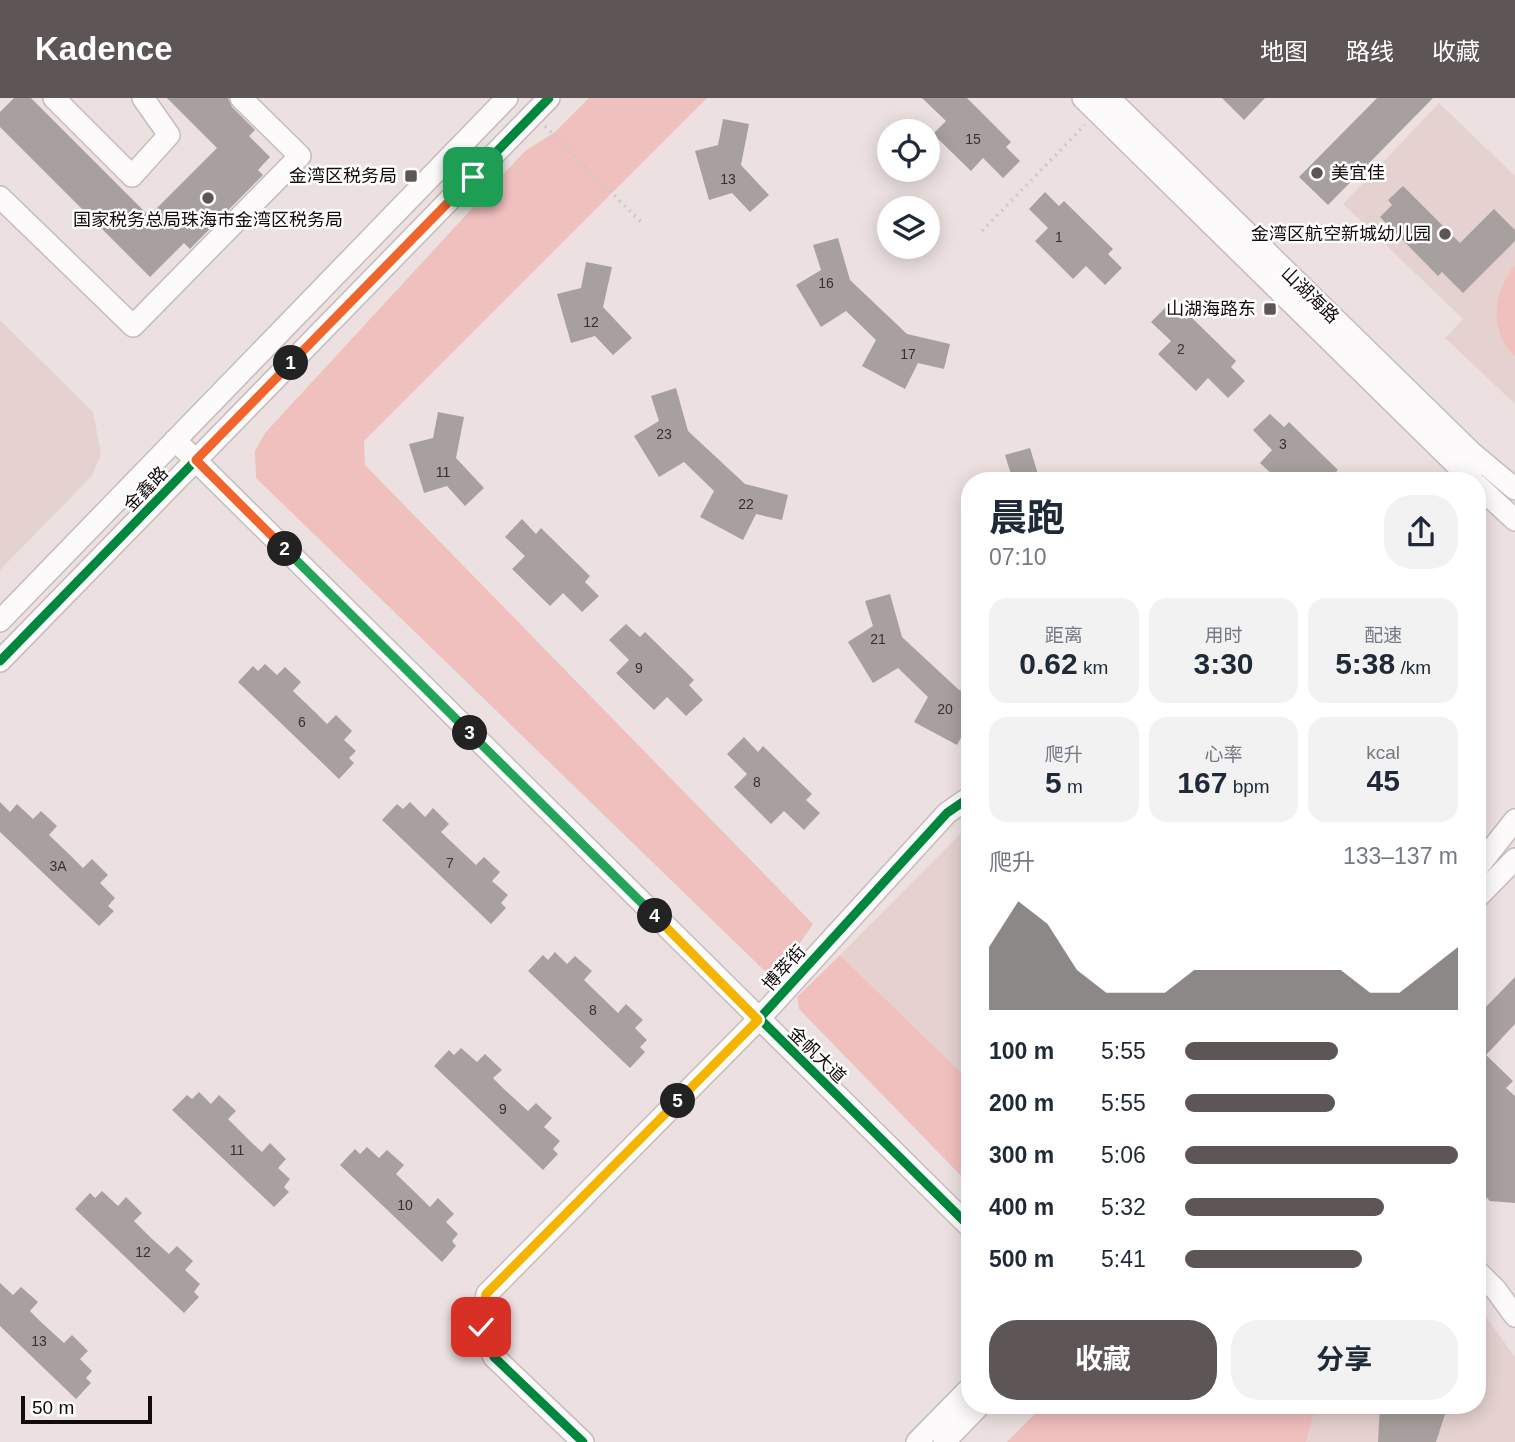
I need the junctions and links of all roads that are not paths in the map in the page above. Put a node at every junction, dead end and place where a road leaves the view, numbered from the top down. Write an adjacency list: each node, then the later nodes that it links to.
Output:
1 (54, 98): 2 (street)
2 (143, 98)
3 (241, 98): 7 (street)
4 (507, 98): 8 (street, 金鑫路)
5 (549, 98): 9 (street, 金鑫路)
6 (1096, 103): 10 (street, 山湖海路); 11 (street, 山湖海路)
7 (0, 197)
8 (175, 440): 9 (street, 金帆大道); 14 (street, 金鑫路)
9 (196, 460): 15 (street, 金鑫路); 21 (street, 金帆大道)
10 (1464, 472)
11 (1515, 489)
12 (1486, 493): 13 (street)
13 (1515, 520)
14 (0, 621)
15 (0, 661)
16 (961, 803): 21 (street, 博萃街)
17 (1515, 820): 18 (street)
18 (1486, 857)
19 (1515, 859): 20 (street)
20 (1486, 889)
21 (758, 1020): 22 (street, 金帆大道); 27 (street, 博萃街)
22 (961, 1218)
23 (1486, 1280): 24 (street)
24 (1515, 1317)
25 (961, 1397): 28 (street)
26 (971, 1414): 29 (street)
27 (583, 1442)
28 (917, 1442)
29 (944, 1442)

